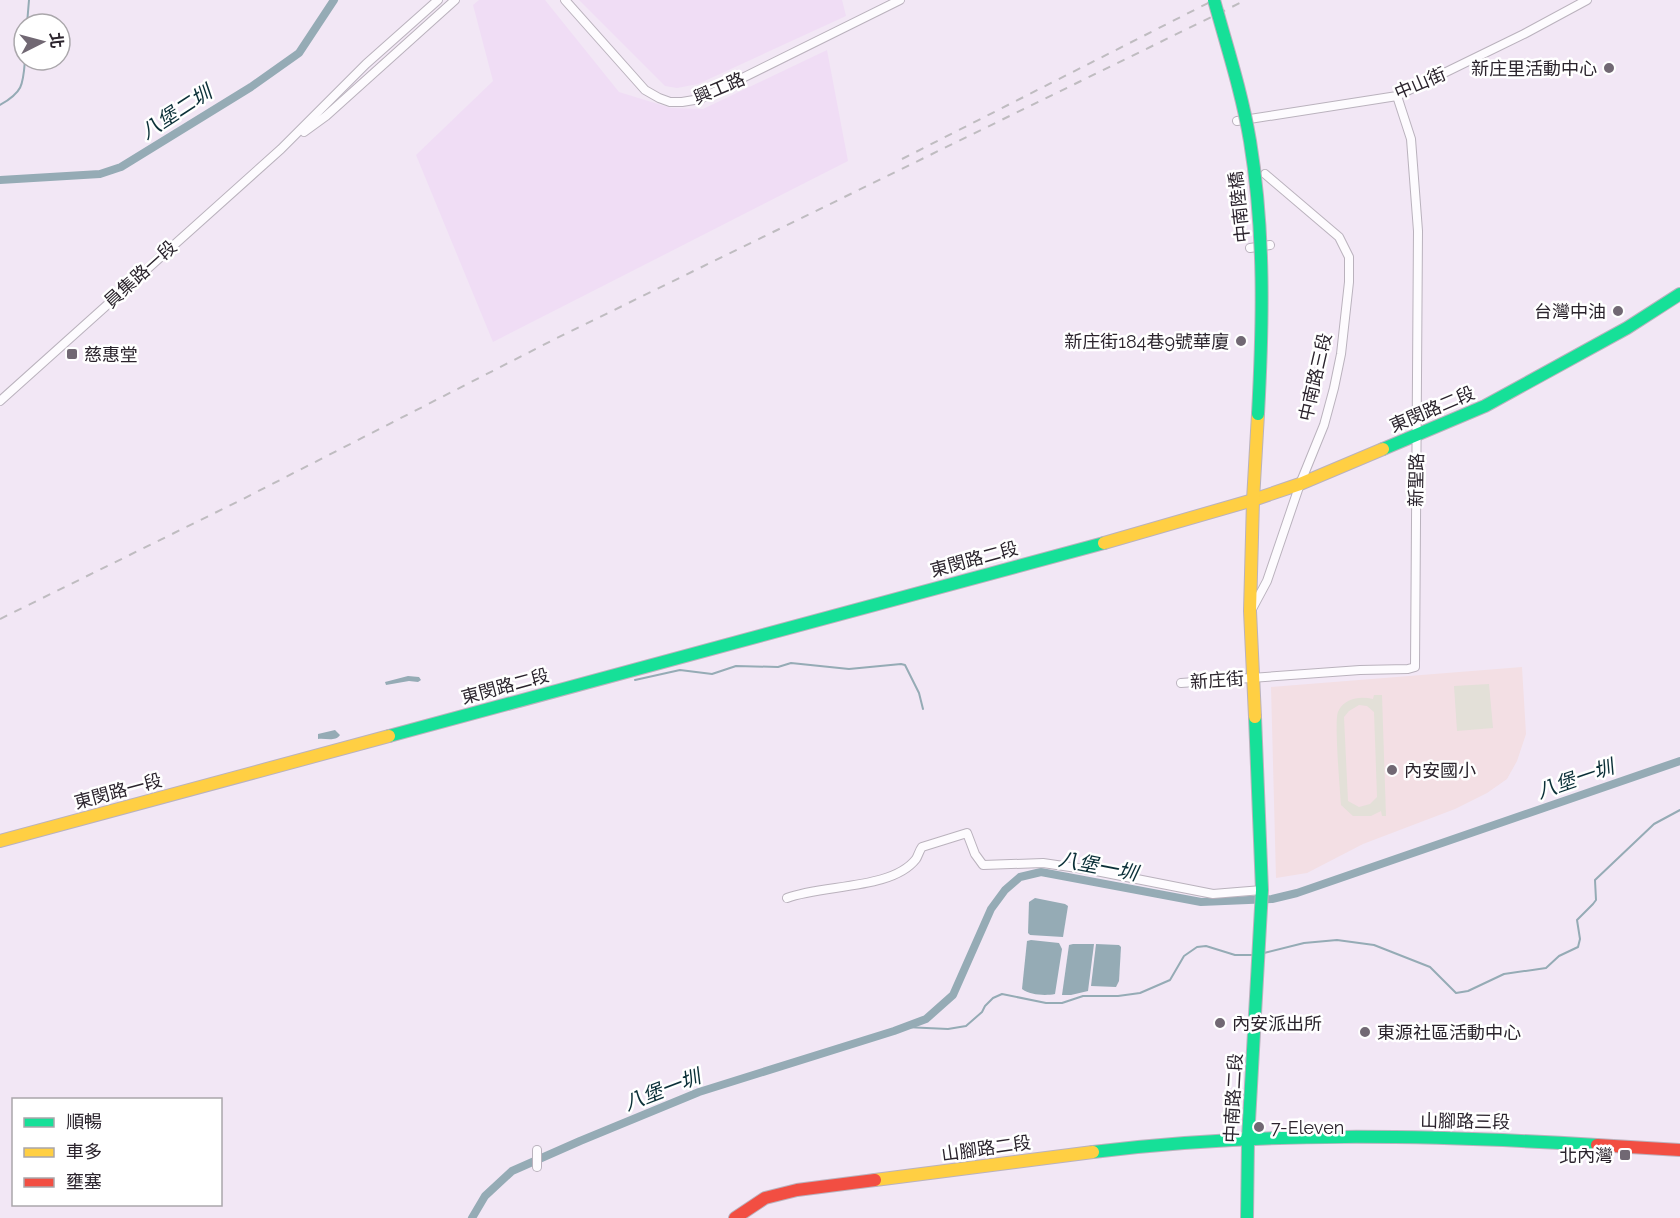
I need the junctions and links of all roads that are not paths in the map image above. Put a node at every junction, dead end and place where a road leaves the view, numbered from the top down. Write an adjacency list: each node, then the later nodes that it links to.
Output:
1 (438, 0): 9 (street, 員集路一段)
2 (456, 0): 9 (street, 員集路一段)
3 (565, 0): 4 (street, 興工路)
4 (900, 0)
5 (1214, 0): 17 (main road, 中南陸橋, bridge)
6 (1587, 0): 7 (street, 中山街)
7 (1397, 96): 8 (street, 中山街); 15 (street, 新聖路)
8 (1237, 121)
9 (281, 149): 14 (street, 員集路一段)
10 (1265, 174): 16 (street, 中南路三段)
11 (1270, 245): 12 (street)
12 (1250, 248)
13 (1680, 294): 15 (main road, 東閔路二段)
14 (0, 401)
15 (1417, 435): 16 (main road, 東閔路二段); 19 (street, 新聖路)
16 (1300, 484): 17 (main road, 東閔路二段); 18 (street, 中南路三段)
17 (1253, 500): 18 (main road); 21 (main road, 東閔路二段)
18 (1250, 611): 19 (main road)
19 (1253, 678): 20 (street, 新庄街); 23 (main road)
20 (1181, 683)
21 (244, 775): 22 (main road, 東閔路一段)
22 (0, 841)
23 (1262, 890): 24 (street); 25 (main road, 中南路二段)
24 (787, 898)
25 (1248, 1139): 27 (main road, 山腳路三段); 29 (main road, 山腳路二段); 30 (main road, 中南路二段)
26 (537, 1150): 28 (street)
27 (1680, 1150)
28 (537, 1167)
29 (735, 1218)
30 (1247, 1218)

